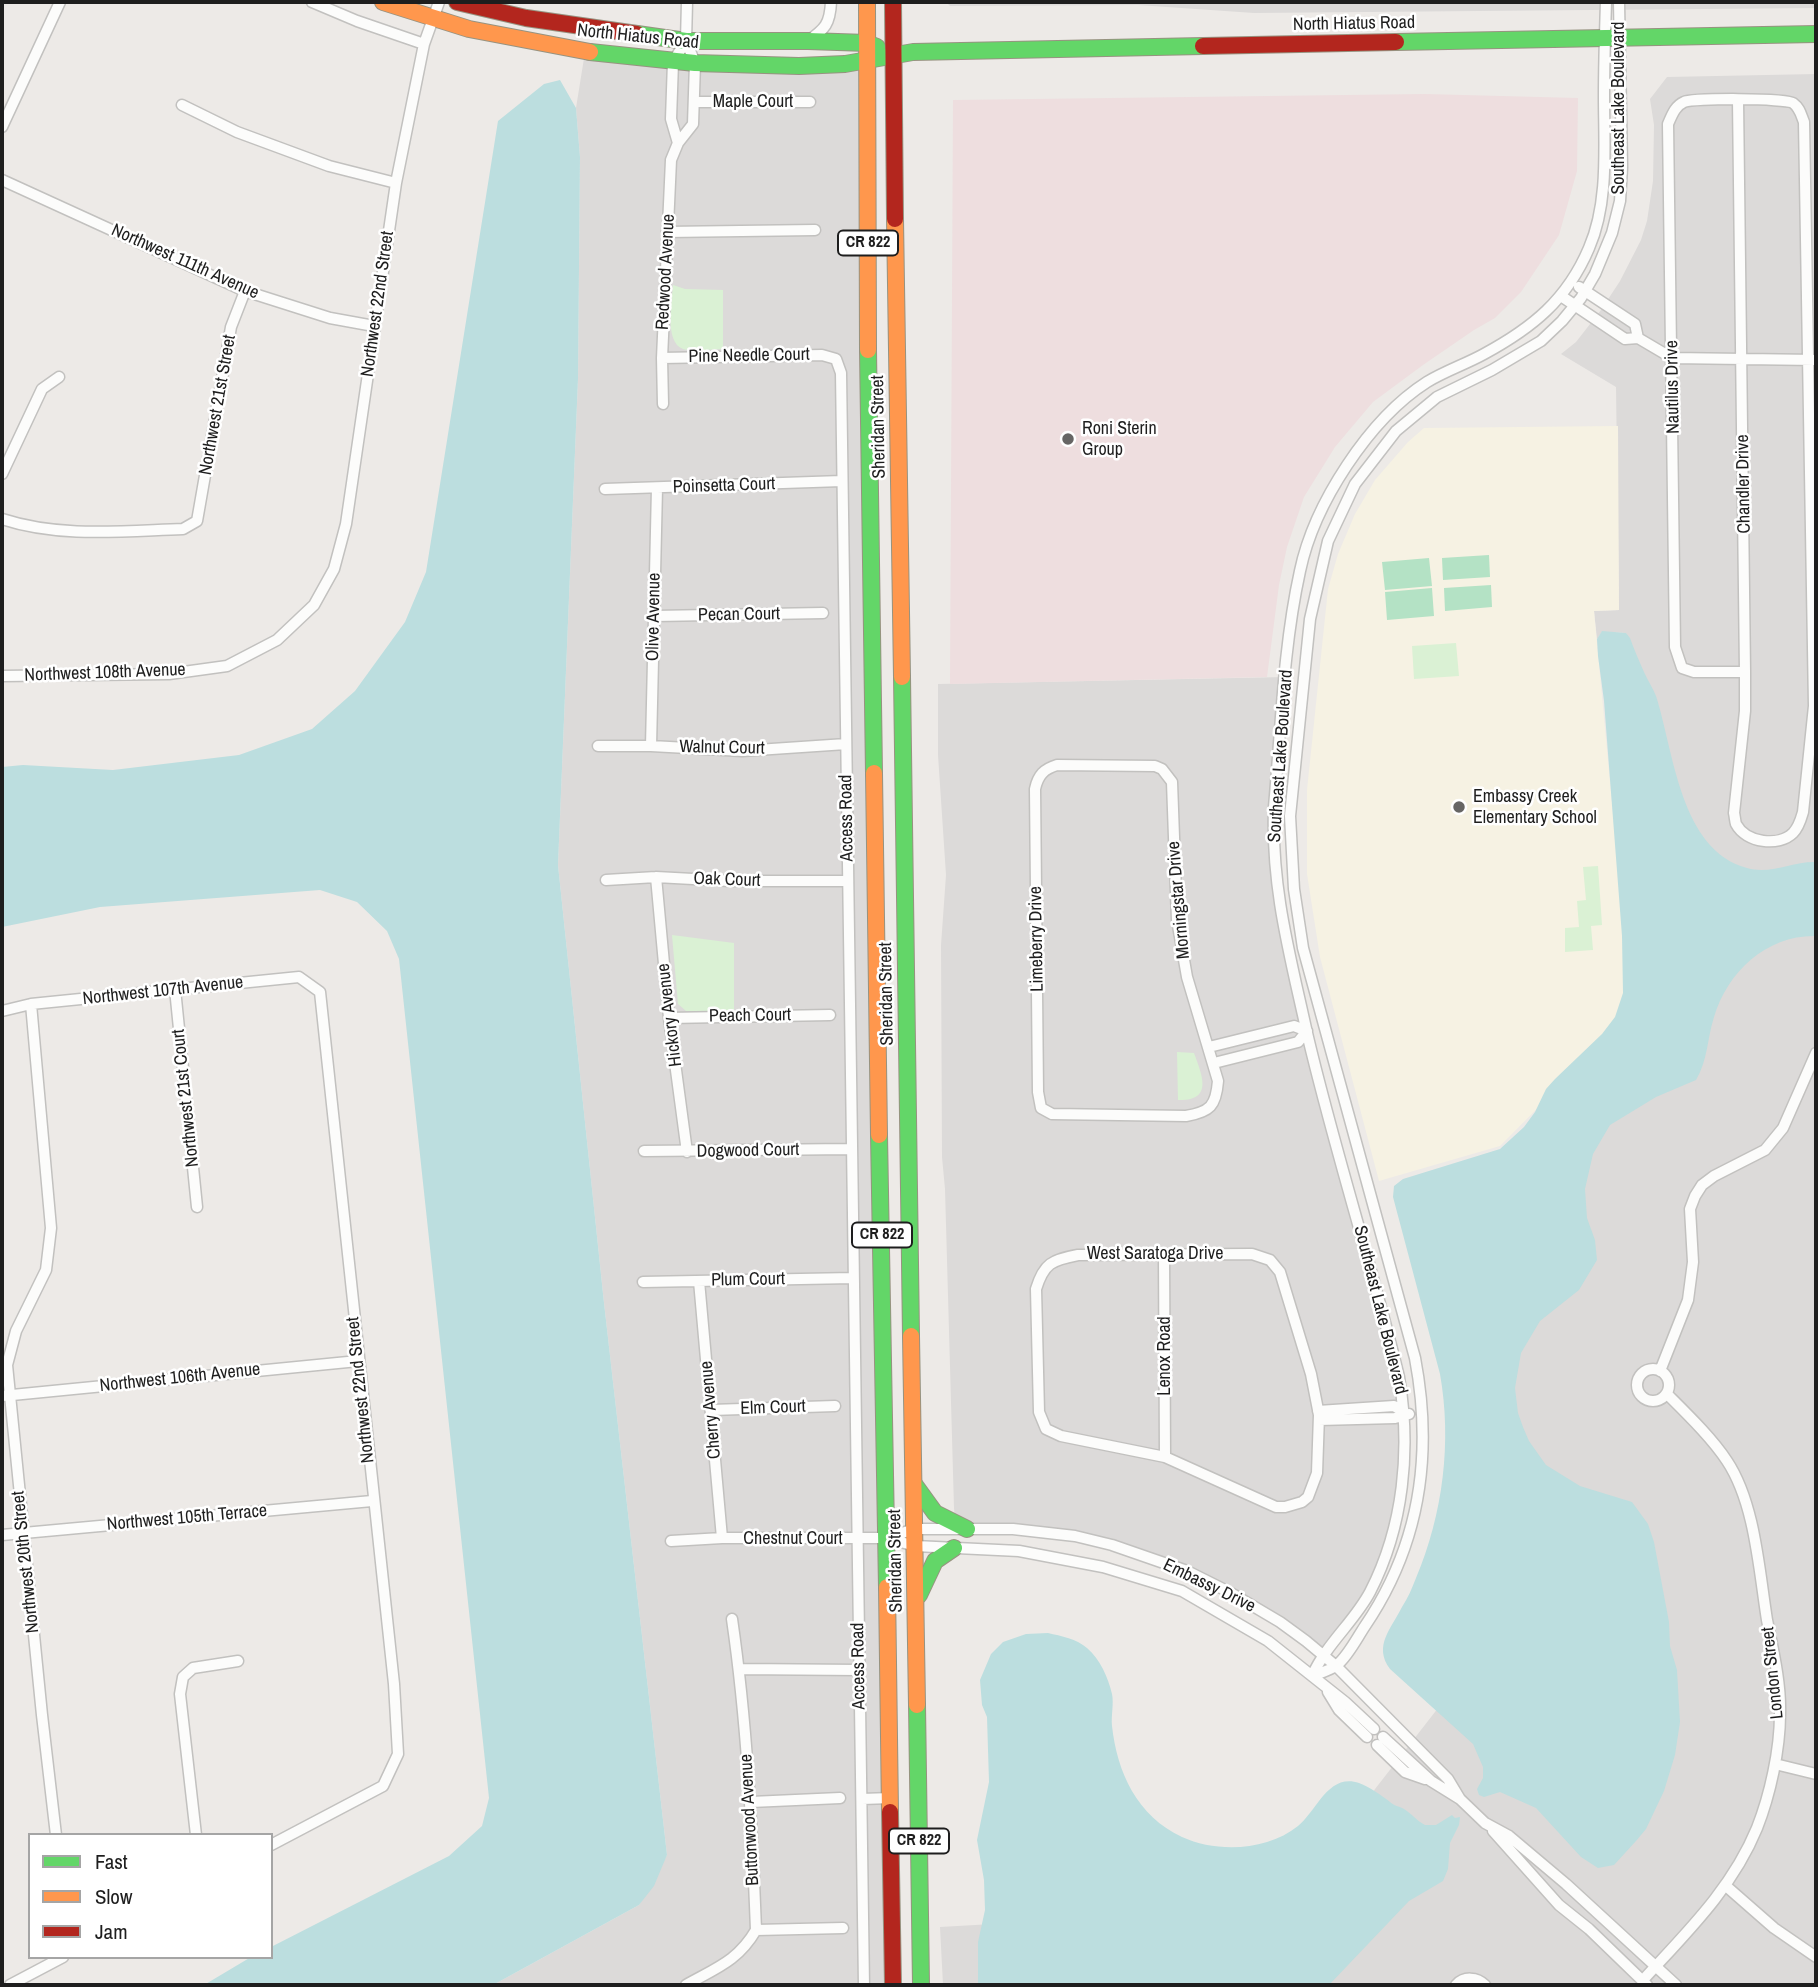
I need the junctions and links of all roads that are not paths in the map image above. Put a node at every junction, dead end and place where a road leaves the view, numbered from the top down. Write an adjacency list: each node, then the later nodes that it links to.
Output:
1 (60, 2): 26 (street)
2 (312, 2): 17 (street)
3 (383, 2): 11 (main road, North Hiatus Road)
4 (457, 2): 14 (main road, North Hiatus Road)
5 (687, 2): 14 (street)
6 (867, 2): 16 (main road, Sheridan Street / CR 822)
7 (893, 2): 18 (main road, Sheridan Street / CR 822)
8 (1606, 2): 13 (street, Southeast Lake Boulevard)
9 (1619, 2): 13 (street, Southeast Lake Boulevard)
10 (831, 4): 15 (street)
11 (437, 10): 17 (street, Northwest 22nd Street); 20 (main road, North Hiatus Road)
12 (1816, 34): 13 (main road, North Hiatus Road)
13 (1612, 38): 18 (main road, North Hiatus Road); 32 (street, Southeast Lake Boulevard); 33 (street, Southeast Lake Boulevard)
14 (686, 41): 15 (main road, North Hiatus Road); 20 (street, Redwood Avenue); 21 (street, Redwood Avenue)
15 (808, 41): 16 (main road, North Hiatus Road)
16 (867, 43): 18 (main road, North Hiatus Road); 19 (main road, Sheridan Street / CR 822)
17 (424, 44): 29 (street, Northwest 22nd Street)
18 (892, 53): 19 (main road, North Hiatus Road); 48 (main road, Sheridan Street / CR 822)
19 (868, 61): 21 (main road, North Hiatus Road); 49 (main road, Sheridan Street / CR 822)
20 (673, 62): 21 (main road, North Hiatus Road); 27 (street, Redwood Avenue)
21 (695, 63): 23 (street, Redwood Avenue)
22 (1738, 100): 40 (street, Nautilus Drive); 42 (street, Chandler Drive); 43 (street)
23 (695, 102): 24 (street, Maple Court); 27 (street, Redwood Avenue)
24 (810, 102)
25 (182, 105): 29 (street)
26 (2, 127)
27 (678, 143): 31 (street, Redwood Avenue)
28 (2, 180): 34 (street, Northwest 111th Avenue)
29 (396, 183): 37 (street, Northwest 22nd Street)
30 (815, 230): 31 (street)
31 (667, 232): 39 (street, Redwood Avenue)
32 (1571, 282): 33 (street); 35 (street, Southeast Lake Boulevard)
33 (1585, 290): 36 (street, Southeast Lake Boulevard); 38 (street)
34 (245, 291): 37 (street, Northwest 111th Avenue); 52 (street, Northwest 21st Street)
35 (1561, 296): 36 (street); 74 (street, Southeast Lake Boulevard)
36 (1574, 306): 38 (street); 73 (street, Southeast Lake Boulevard)
37 (374, 326): 53 (street, Northwest 22nd Street)
38 (1638, 338): 40 (street)
39 (662, 358): 41 (street, Pine Needle Court); 45 (street, Redwood Avenue)
40 (1672, 358): 42 (street); 56 (street, Nautilus Drive)
41 (836, 359): 47 (street, Access Road)
42 (1742, 359): 43 (street); 56 (street, Chandler Drive)
43 (1812, 360): 56 (street, Chandler Drive)
44 (59, 377): 46 (street)
45 (663, 404)
46 (2, 474)
47 (842, 481): 50 (street, Poinsetta Court); 58 (street, Access Road)
48 (899, 484): 49 (main road); 69 (main road, Sheridan Street / CR 822)
49 (869, 485): 70 (main road, Sheridan Street / CR 822)
50 (657, 488): 51 (street, Poinsetta Court); 55 (street, Olive Avenue)
51 (605, 489)
52 (2, 519)
53 (314, 605): 57 (street, Northwest 108th Avenue)
54 (823, 613): 55 (street, Pecan Court)
55 (655, 616): 60 (street, Olive Avenue)
56 (1745, 672)
57 (2, 676)
58 (846, 744): 60 (street, Walnut Court); 64 (street, Access Road)
59 (598, 746): 60 (street, Walnut Court)
60 (651, 746)
61 (1043, 772): 75 (street, Morningstar Drive); 78 (street, Limeberry Drive)
62 (656, 877): 63 (street, Oak Court); 64 (street, Oak Court); 72 (street, Hickory Avenue)
63 (607, 880)
64 (848, 881): 79 (street, Access Road)
65 (175, 989): 66 (street, Northwest 107th Avenue); 67 (street, Northwest 107th Avenue); 82 (street, Northwest 21st Court)
66 (320, 992): 87 (street, Northwest 22nd Street)
67 (31, 1004): 68 (street, Northwest 107th Avenue); 90 (street, Northwest 20th Street)
68 (2, 1011)
69 (906, 1013): 70 (main road); 97 (main road, Sheridan Street / CR 822)
70 (878, 1014): 104 (main road, Sheridan Street / CR 822)
71 (830, 1015): 72 (street, Peach Court)
72 (670, 1017): 81 (street, Hickory Avenue)
73 (1325, 1027): 74 (street); 94 (street, Southeast Lake Boulevard)
74 (1307, 1031): 75 (street); 77 (street); 93 (street, Southeast Lake Boulevard)
75 (1209, 1047): 77 (street, Morningstar Drive)
76 (1816, 1053): 88 (street)
77 (1214, 1063): 78 (street, Morningstar Drive)
78 (1041, 1108)
79 (852, 1149): 81 (street, Dogwood Court); 84 (street, Access Road)
80 (644, 1151): 81 (street, Dogwood Court)
81 (687, 1152)
82 (197, 1207)
83 (1164, 1254): 95 (street, West Saratoga Drive); 96 (street, Lenox Road); 96 (street, West Saratoga Drive)
84 (853, 1278): 85 (street, Plum Court); 105 (street, Access Road)
85 (699, 1281): 86 (street, Plum Court); 92 (street, Cherry Avenue)
86 (643, 1282)
87 (359, 1361): 90 (street, Northwest 106th Avenue); 98 (street, Northwest 22nd Street)
88 (1660, 1371): 89 (street, London Street); 89 (street)
89 (1667, 1394): 117 (street, London Street)
90 (6, 1395): 101 (street, Northwest 20th Street)
91 (835, 1406): 92 (street, Elm Court)
92 (711, 1410): 103 (street, Cherry Avenue)
93 (1405, 1413): 94 (street); 95 (street); 111 (street, Southeast Lake Boulevard)
94 (1423, 1414): 113 (street, Southeast Lake Boulevard)
95 (1319, 1416): 96 (street)
96 (1165, 1457)
97 (914, 1484): 99 (main road, Sheridan Street / CR 822); 100 (main road)
98 (372, 1501): 101 (street, Northwest 105th Terrace); 127 (street, Northwest 22nd Street)
99 (914, 1529): 100 (street, Embassy Drive); 104 (street, Embassy Drive); 107 (main road, Sheridan Street / CR 822)
100 (967, 1529): 111 (street, Embassy Drive)
101 (23, 1533): 102 (street, Northwest 105th Terrace); 125 (street, Northwest 20th Street)
102 (2, 1535)
103 (722, 1538): 105 (street, Chestnut Court); 106 (street, Chestnut Court)
104 (887, 1538): 105 (street, Chestnut Court); 107 (street, Chestnut Court); 120 (main road, Sheridan Street / CR 822)
105 (859, 1539): 115 (street, Access Road)
106 (671, 1541)
107 (915, 1546): 108 (street, Embassy Drive); 109 (main road, Sheridan Street / CR 822)
108 (954, 1548): 109 (main road); 116 (street, Embassy Drive)
109 (915, 1604): 140 (main road, Sheridan Street / CR 822)
110 (732, 1619): 114 (street, Buttonwood Avenue)
111 (1322, 1655): 113 (street, Embassy Drive); 116 (street, Southeast Lake Boulevard)
112 (238, 1661): 126 (street)
113 (1336, 1666): 116 (street); 122 (street, Embassy Drive)
114 (739, 1669): 115 (street); 123 (street, Buttonwood Avenue)
115 (859, 1670): 121 (street, Access Road)
116 (1312, 1676): 122 (street, Embassy Drive)
117 (1775, 1764): 118 (street); 128 (street, London Street)
118 (1816, 1774)
119 (840, 1798): 123 (street)
120 (891, 1798): 121 (street); 139 (main road, Sheridan Street / CR 822)
121 (862, 1799): 138 (street, Access Road)
122 (1461, 1799): 124 (street, Embassy Drive)
123 (751, 1802): 130 (street, Buttonwood Avenue)
124 (1486, 1823): 133 (street, Embassy Drive); 135 (street, Embassy Drive)
125 (57, 1833)
126 (196, 1833)
127 (273, 1844)
128 (1726, 1886): 131 (street); 133 (street, London Street)
129 (843, 1927): 130 (street)
130 (756, 1930): 137 (street)
131 (1816, 1956): 134 (street)
132 (59, 1959): 136 (street)
133 (1656, 1966): 135 (street, London Street); 143 (street, Embassy Drive)
134 (1816, 1966)
135 (1645, 1983)
136 (10, 1985)
137 (686, 1985)
138 (864, 1985)
139 (893, 1985)
140 (921, 1985)
141 (1456, 1985): 142 (street)
142 (1486, 1985)
143 (1676, 1985)

